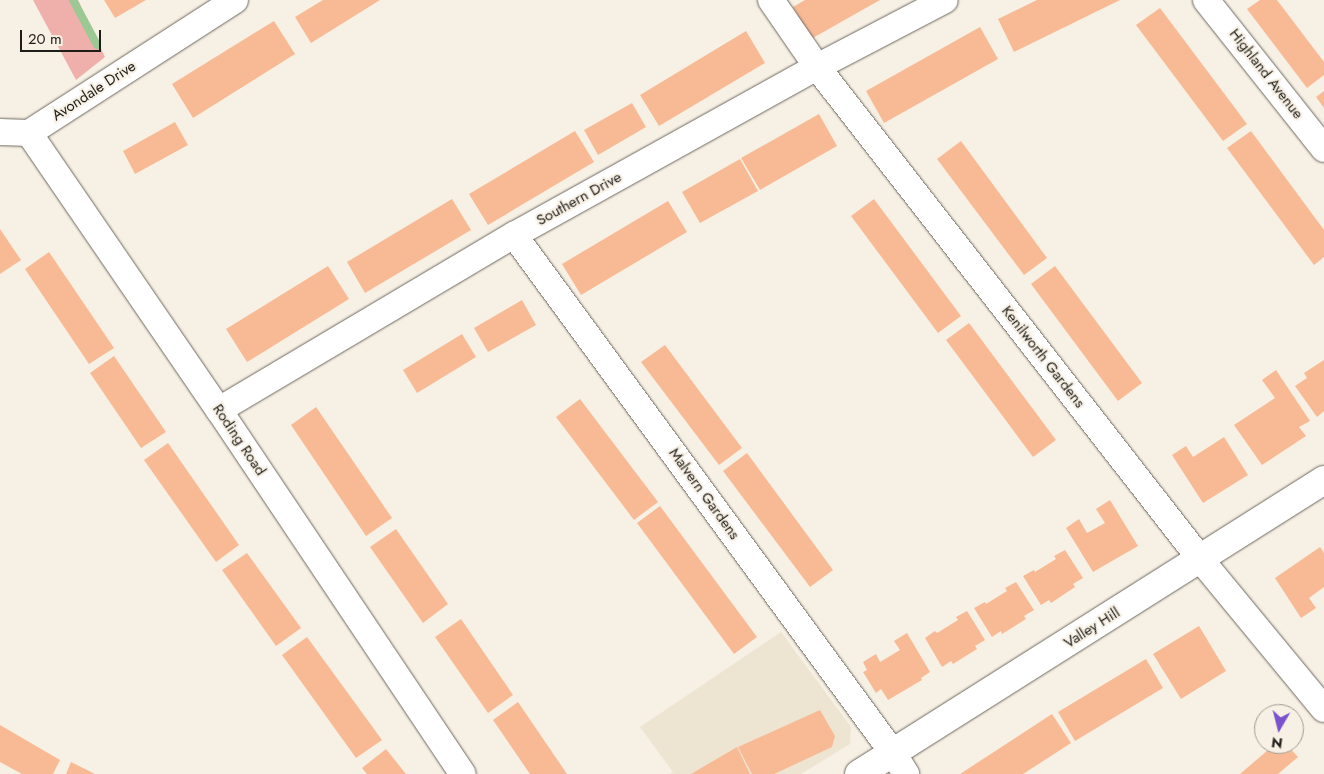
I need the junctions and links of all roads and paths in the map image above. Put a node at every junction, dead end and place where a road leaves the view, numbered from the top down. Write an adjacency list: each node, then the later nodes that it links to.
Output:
1 (235, 0): 7 (street, Avondale Drive)
2 (770, 0): 5 (street, Kenilworth Gardens)
3 (945, 0): 5 (street, Southern Drive)
4 (1206, 0): 8 (street, Highland Avenue)
5 (817, 67): 9 (street, Southern Drive); 12 (street, Kenilworth Gardens)
6 (0, 132): 7 (street)
7 (29, 133): 10 (street, Roding Road)
8 (1324, 149)
9 (514, 235): 10 (street, Southern Drive); 14 (street, Malvern Gardens)
10 (219, 410): 15 (street, Roding Road)
11 (1324, 480): 12 (street, Valley Hill)
12 (1201, 560): 13 (street, Kenilworth Gardens); 14 (street, Valley Hill)
13 (1324, 709)
14 (900, 764): 16 (street, Valley Hill)
15 (463, 774)
16 (859, 774)

